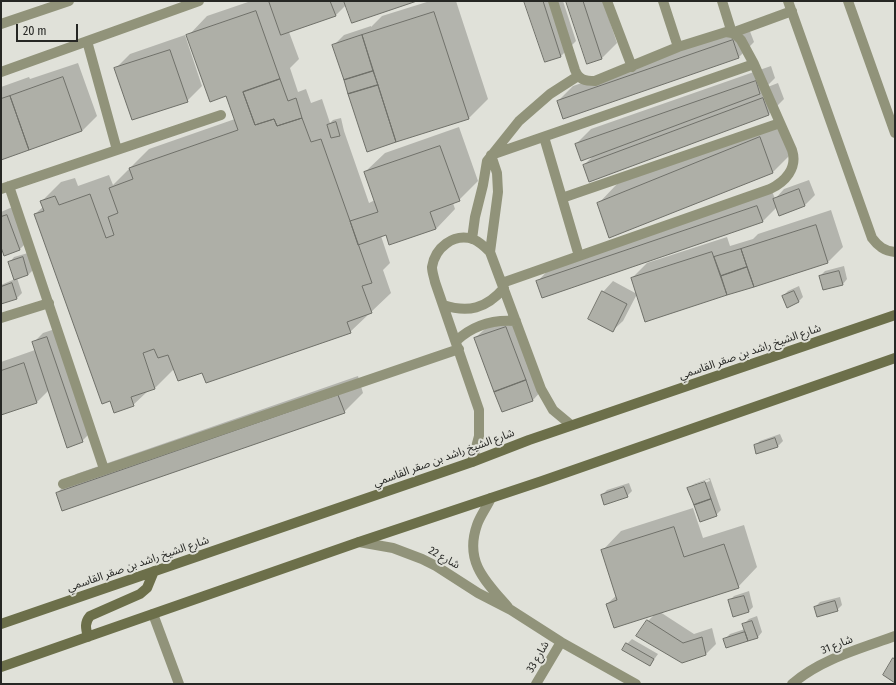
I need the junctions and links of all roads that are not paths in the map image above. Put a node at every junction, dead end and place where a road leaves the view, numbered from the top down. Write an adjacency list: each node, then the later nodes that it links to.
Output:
1 (69, 1): 9 (street)
2 (199, 1): 11 (street)
3 (553, 1): 16 (street)
4 (607, 1): 14 (street)
5 (663, 1): 12 (street)
6 (722, 1): 10 (street)
7 (848, 1): 19 (street)
8 (790, 6): 10 (street); 27 (street)
9 (1, 24)
10 (732, 33): 12 (street); 13 (street)
11 (87, 41): 15 (street); 21 (street)
12 (678, 47): 14 (street)
13 (754, 64): 18 (street); 20 (street)
14 (632, 67): 16 (street)
15 (1, 72)
16 (578, 76): 22 (street)
17 (221, 115): 21 (street)
18 (780, 124): 24 (street); 28 (street)
19 (895, 133)
20 (544, 137): 22 (street); 24 (street)
21 (117, 150): 23 (street)
22 (491, 154): 25 (street); 26 (street)
23 (5, 188): 30 (street)
24 (562, 198): 28 (street)
25 (472, 239): 26 (street); 31 (street)
26 (490, 252): 29 (street)
27 (895, 252)
28 (579, 256): 29 (street)
29 (503, 286): 31 (street); 34 (street)
30 (49, 303): 33 (street); 39 (street)
31 (443, 305): 35 (street)
32 (895, 315): 37 (main road, شارع الشيخ راشد بن صقر القاسمي)
33 (1, 318)
34 (516, 321): 35 (street); 37 (street)
35 (457, 345): 38 (street); 39 (street)
36 (895, 358): 41 (main road)
37 (571, 425): 38 (main road, شارع الشيخ راشد بن صقر القاسمي)
38 (472, 462): 43 (main road, شارع الشيخ راشد بن صقر القاسمي)
39 (104, 470): 40 (street)
40 (63, 484)
41 (491, 498): 42 (main road); 44 (street, شارع 22)
42 (360, 542): 44 (street, شارع 22); 45 (main road)
43 (154, 571): 46 (main road, شارع الشيخ راشد بن صقر القاسمي); 48 (main road)
44 (510, 610): 49 (street, شارع 22)
45 (153, 614): 48 (main road); 51 (street)
46 (1, 624)
47 (895, 636): 54 (street, شارع 31)
48 (88, 637): 50 (main road)
49 (561, 642): 52 (street, شارع 33); 53 (street, شارع 22)
50 (1, 667)
51 (179, 684)
52 (536, 684)
53 (636, 684)
54 (792, 684)

